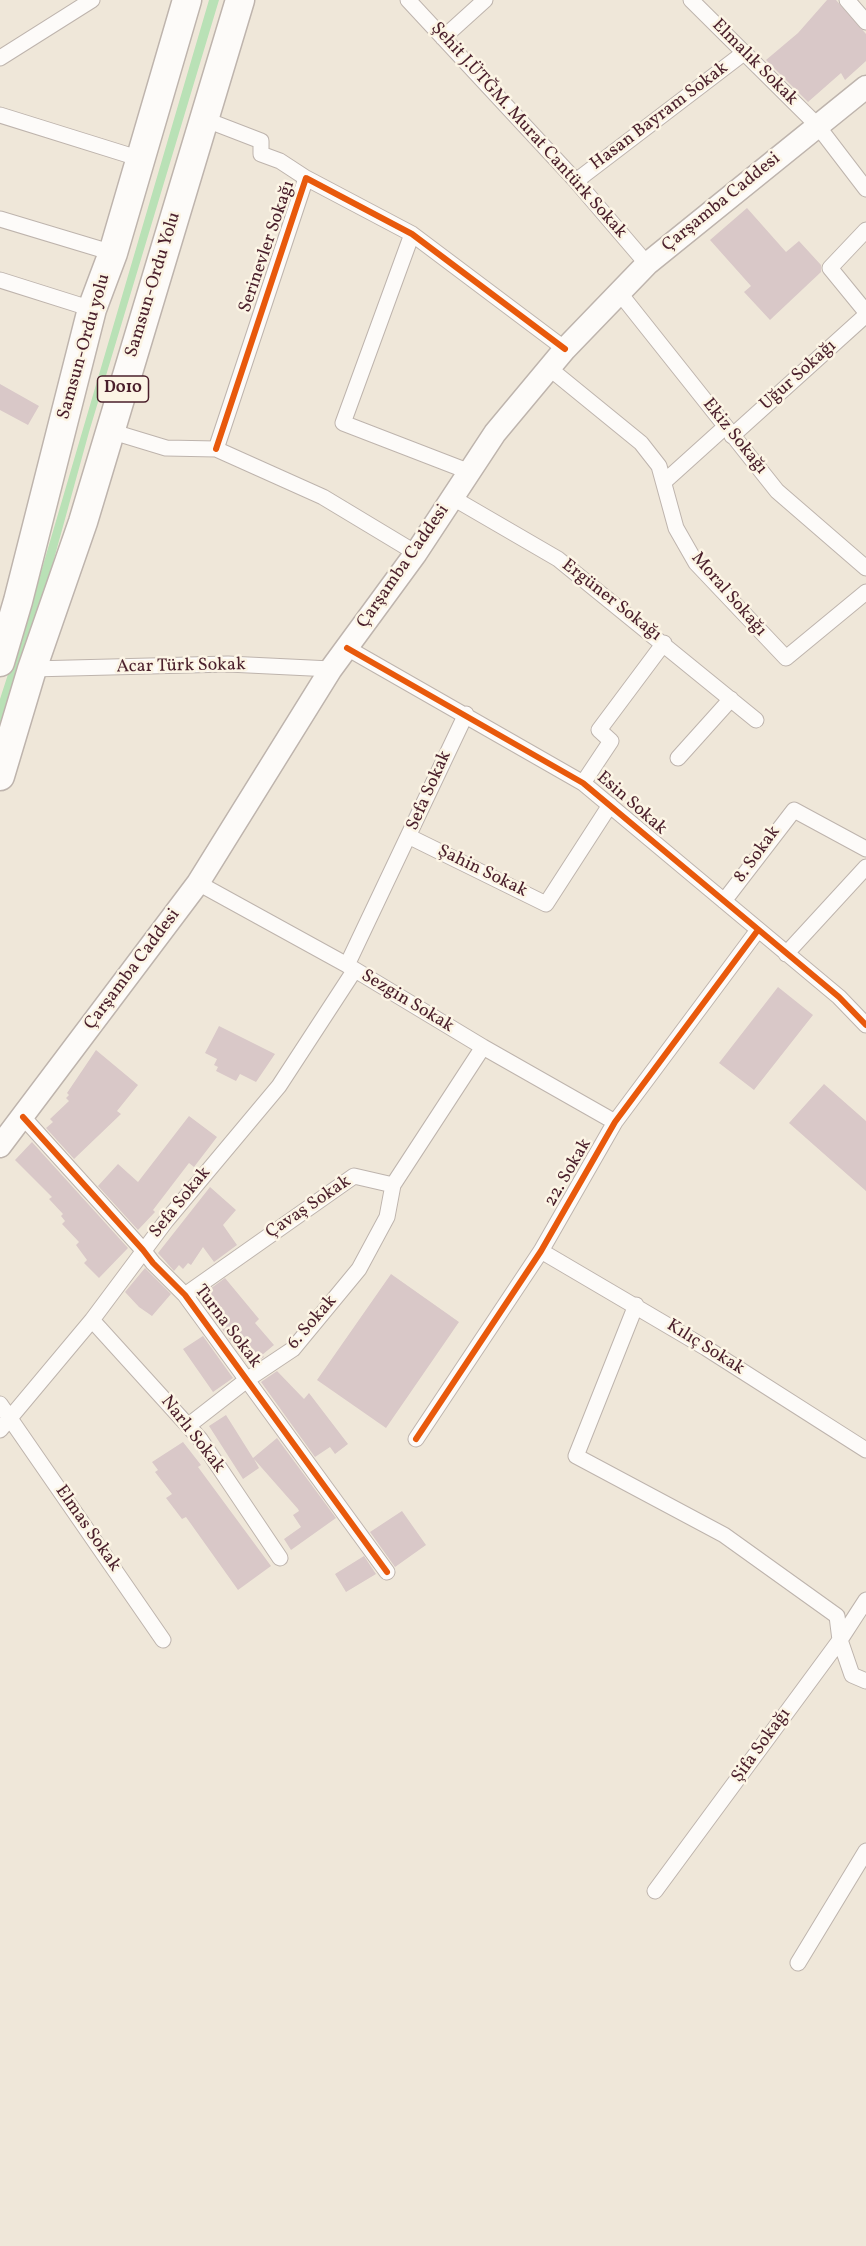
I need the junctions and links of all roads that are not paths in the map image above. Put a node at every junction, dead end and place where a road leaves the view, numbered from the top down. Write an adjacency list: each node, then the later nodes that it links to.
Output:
1 (92, 0): 11 (street)
2 (185, 0): 16 (highway, Samsun-Ordu yolu / D010)
3 (240, 0): 14 (highway, Samsun-Ordu Yolu / D010)
4 (408, 0): 9 (street, Şehit J.ÜTĞM. Murat Cantürk Sokak)
5 (485, 0): 9 (street)
6 (691, 0): 10 (street, Elmalık Sokak)
7 (847, 0): 8 (street)
8 (866, 22)
9 (443, 38): 18 (street, Şehit J.ÜTĞM. Murat Cantürk Sokak)
10 (745, 52): 15 (street, Elmalık Sokak); 18 (street, Hasan Bayram Sokak)
11 (0, 58)
12 (866, 87): 15 (main road, Çarşamba Caddesi)
13 (0, 115): 16 (street)
14 (204, 119): 17 (street); 31 (highway, Samsun-Ordu Yolu / D010)
15 (817, 125): 19 (street, Elmalık Sokak); 24 (main road, Çarşamba Caddesi)
16 (141, 159): 23 (highway, Samsun-Ordu yolu / D010)
17 (306, 178): 22 (street, Serinevler Sokağı); 33 (street, Serinevler Sokağı)
18 (576, 181): 24 (street, Şehit J.ÜTĞM. Murat Cantürk Sokak)
19 (866, 189)
20 (0, 219): 23 (street)
21 (866, 230): 28 (street, Uğur Sokağı)
22 (412, 234): 29 (street, Serinevler Sokağı); 34 (street)
23 (113, 253): 27 (highway, Samsun-Ordu yolu / D010)
24 (647, 264): 26 (main road, Çarşamba Caddesi)
25 (0, 280): 27 (street)
26 (618, 291): 29 (main road, Çarşamba Caddesi); 32 (street, Ekiz Sokağı)
27 (92, 309): 40 (highway, Samsun-Ordu yolu / D010)
28 (866, 314): 32 (street, Uğur Sokağı)
29 (565, 349): 30 (main road, Çarşamba Caddesi)
30 (549, 368): 34 (main road, Çarşamba Caddesi); 35 (street, Moral Sokağı)
31 (110, 431): 33 (street); 44 (highway, Samsun-Ordu Yolu / D010)
32 (729, 431): 35 (street, Uğur Sokağı); 38 (street, Ekiz Sokağı)
33 (216, 449): 37 (street)
34 (470, 472): 36 (main road, Çarşamba Caddesi)
35 (664, 482): 39 (street, Moral Sokağı)
36 (453, 498): 37 (main road, Çarşamba Caddesi); 41 (street, Ergüner Sokağı)
37 (416, 552): 42 (main road, Çarşamba Caddesi)
38 (866, 568)
39 (866, 592)
40 (9, 599): 43 (highway, Samsun-Ordu yolu / D010)
41 (664, 643): 46 (street, Ergüner Sokağı); 51 (street)
42 (347, 648): 45 (main road, Çarşamba Caddesi); 47 (street, Esin Sokak)
43 (0, 662)
44 (32, 669): 45 (street, Acar Türk Sokak); 50 (highway, Samsun-Ordu Yolu / D010)
45 (330, 669): 56 (main road, Çarşamba Caddesi)
46 (731, 699): 48 (street, Ergüner Sokağı); 49 (street)
47 (466, 714): 51 (street, Esin Sokak); 53 (street, Sefa Sokak)
48 (756, 720)
49 (678, 758)
50 (0, 776)
51 (583, 783): 52 (street, Esin Sokak)
52 (610, 805): 53 (street, Şahin Sokak); 57 (street, Esin Sokak)
53 (410, 837): 60 (street, Sefa Sokak)
54 (866, 849): 57 (street, 8. Sokak)
55 (866, 867): 59 (street)
56 (198, 883): 60 (street, Sezgin Sokak); 63 (main road, Çarşamba Caddesi)
57 (724, 902): 58 (street, Esin Sokak)
58 (758, 930): 59 (street, Esin Sokak); 64 (street, 22. Sokak)
59 (786, 954): 61 (street, Esin Sokak)
60 (351, 968): 62 (street, Sezgin Sokak); 67 (street, Sefa Sokak)
61 (864, 1018)
62 (483, 1047): 64 (street, Sezgin Sokak); 66 (street)
63 (23, 1117): 65 (main road, Çarşamba Caddesi); 67 (street, Turna Sokak)
64 (615, 1122): 68 (street, 22. Sokak)
65 (0, 1146)
66 (393, 1185): 69 (street, Çavaş Sokak); 72 (street, 6. Sokak)
67 (143, 1250): 69 (street, Turna Sokak); 71 (street, Sefa Sokak)
68 (541, 1251): 70 (street, Kılıç Sokak); 76 (street, 22. Sokak)
69 (185, 1295): 72 (street, Turna Sokak)
70 (636, 1305): 77 (street, Kılıç Sokak); 82 (street)
71 (92, 1320): 74 (street, Sefa Sokak); 75 (street, Narlı Sokak)
72 (248, 1379): 75 (street, 6. Sokak); 79 (street, Turna Sokak)
73 (0, 1404): 74 (street, Elmas Sokak)
74 (5, 1424): 81 (street, Elmas Sokak)
75 (189, 1425): 78 (street, Narlı Sokak)
76 (416, 1439)
77 (866, 1450)
78 (280, 1558)
79 (387, 1572)
80 (866, 1600): 82 (street, Şifa Sokağı)
81 (163, 1640)
82 (840, 1640): 83 (street); 85 (street, Şifa Sokağı)
83 (866, 1681)
84 (866, 1851): 86 (street)
85 (655, 1891)
86 (798, 1963)

